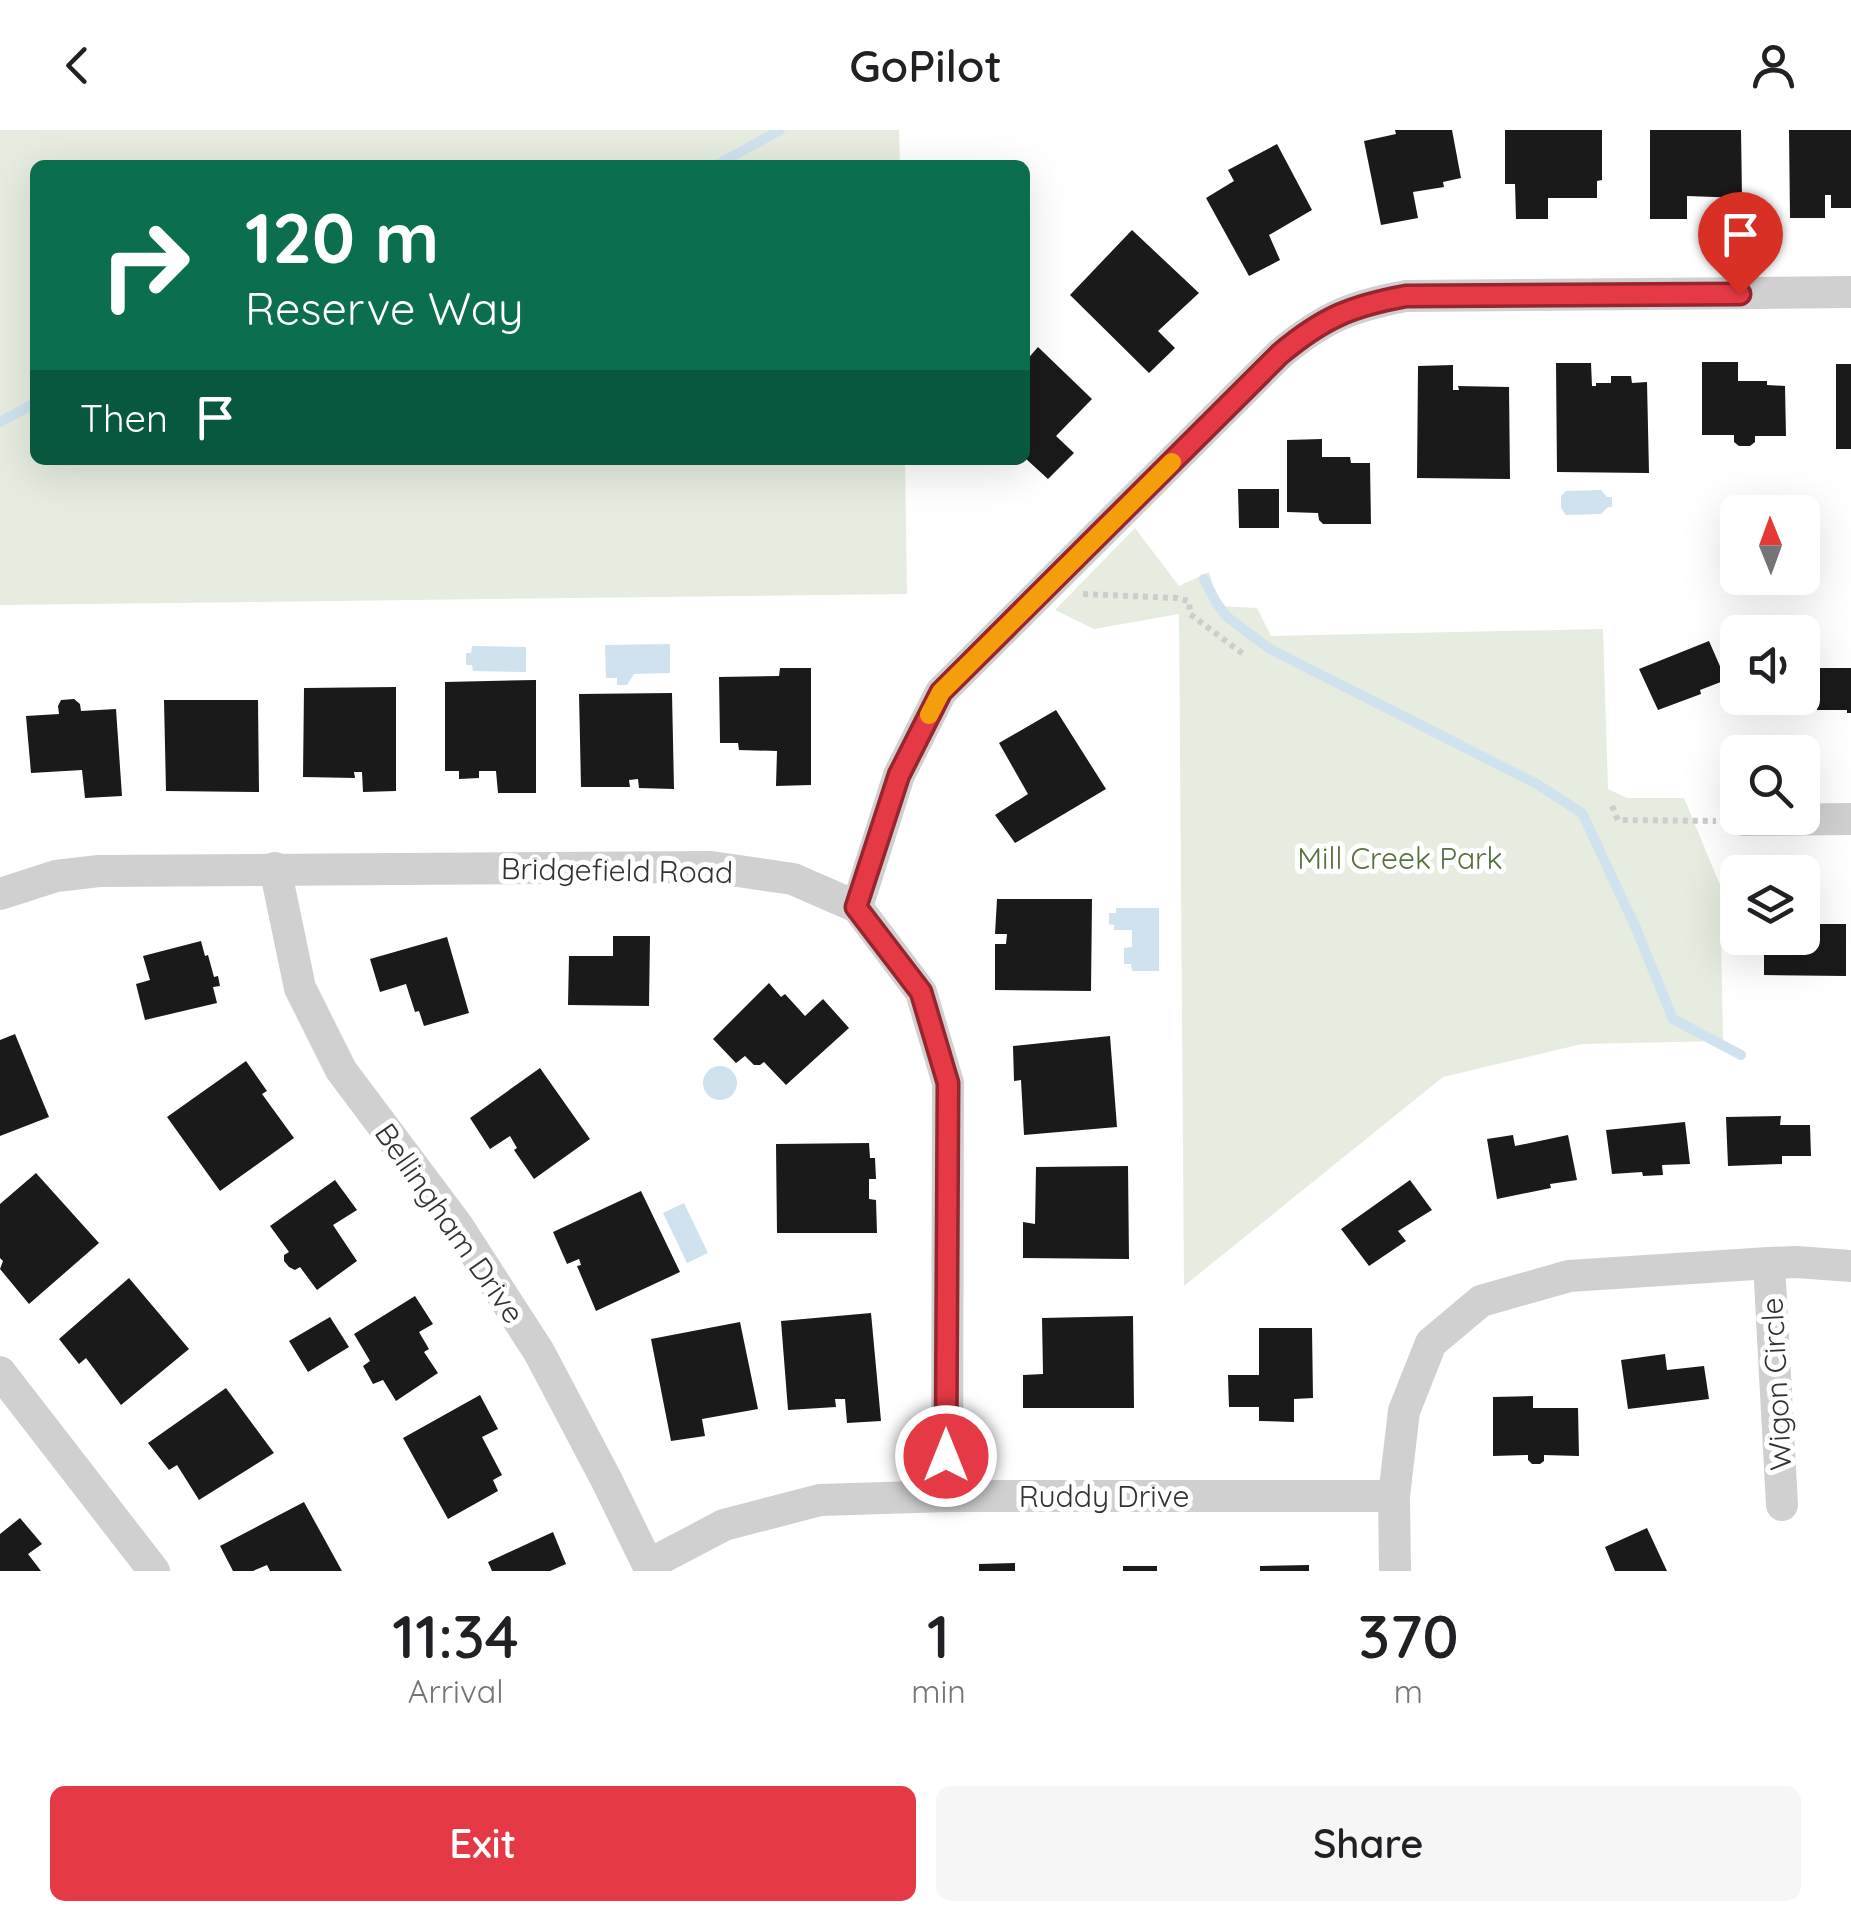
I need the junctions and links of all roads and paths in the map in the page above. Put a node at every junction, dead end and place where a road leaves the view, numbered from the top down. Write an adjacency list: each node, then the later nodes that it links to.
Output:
1 (1851, 292): 2 (street)
2 (1061, 572): 3 (path); 10 (street)
3 (1242, 654)
4 (1612, 806): 7 (path)
5 (1820, 819): 6 (street)
6 (1851, 819)
7 (1720, 820)
8 (275, 868): 9 (street, Bridgefield Road); 10 (street, Bridgefield Road); 17 (street, Bellingham Drive)
9 (0, 894)
10 (856, 907): 14 (street, Bridgefield Road)
11 (1769, 1264): 12 (street); 15 (street); 16 (street, Wigon Circle)
12 (1851, 1266)
13 (0, 1372): 18 (street)
14 (947, 1496): 15 (street, Ruddy Drive); 17 (street, Ruddy Drive)
15 (1394, 1496): 19 (street)
16 (1782, 1506)
17 (649, 1568)
18 (154, 1571)
19 (1395, 1571)

